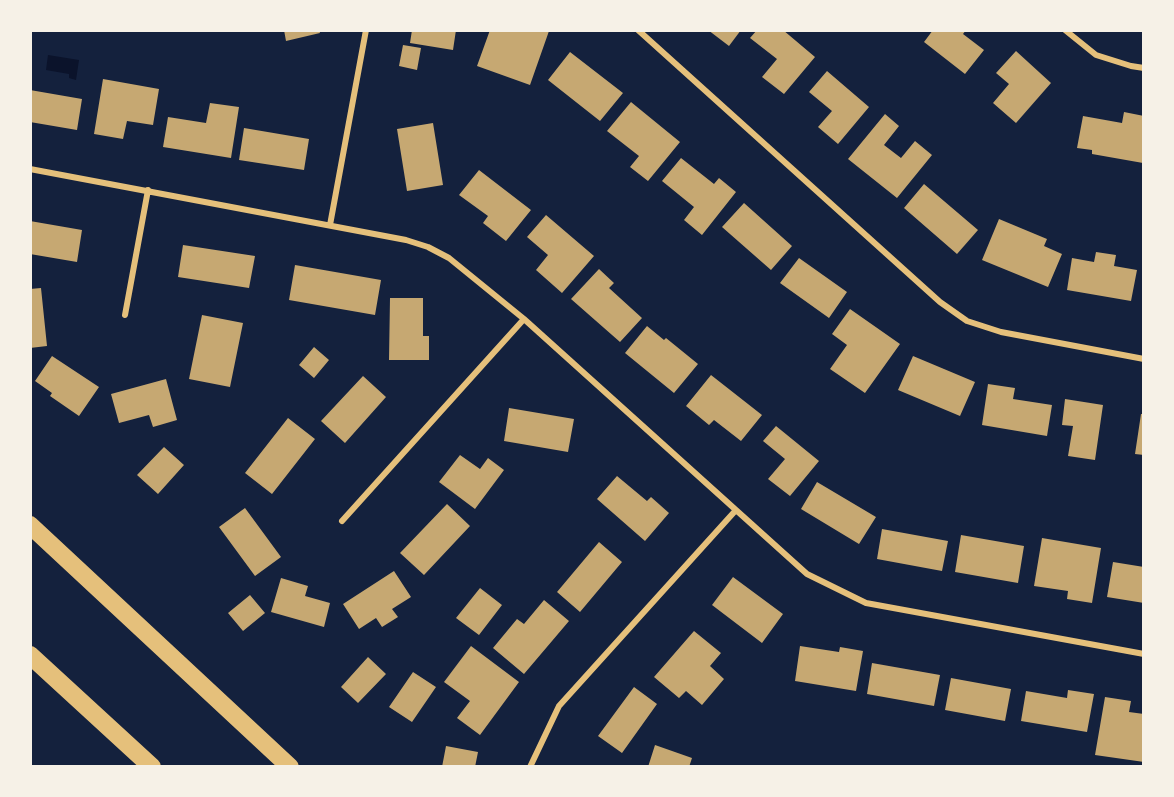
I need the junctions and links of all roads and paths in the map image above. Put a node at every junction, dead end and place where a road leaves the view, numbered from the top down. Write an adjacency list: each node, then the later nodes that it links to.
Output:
1 (366, 30): 7 (street)
2 (638, 30): 10 (street)
3 (1065, 30): 4 (street)
4 (1144, 68)
5 (30, 169): 6 (street)
6 (148, 190): 7 (street); 8 (street)
7 (330, 225): 9 (street)
8 (125, 315)
9 (524, 319): 11 (street); 12 (street)
10 (1144, 359)
11 (736, 510): 14 (street); 18 (street)
12 (342, 520)
13 (30, 525): 17 (highway)
14 (1144, 654)
15 (30, 655): 16 (highway)
16 (152, 767)
17 (290, 767)
18 (530, 767)

